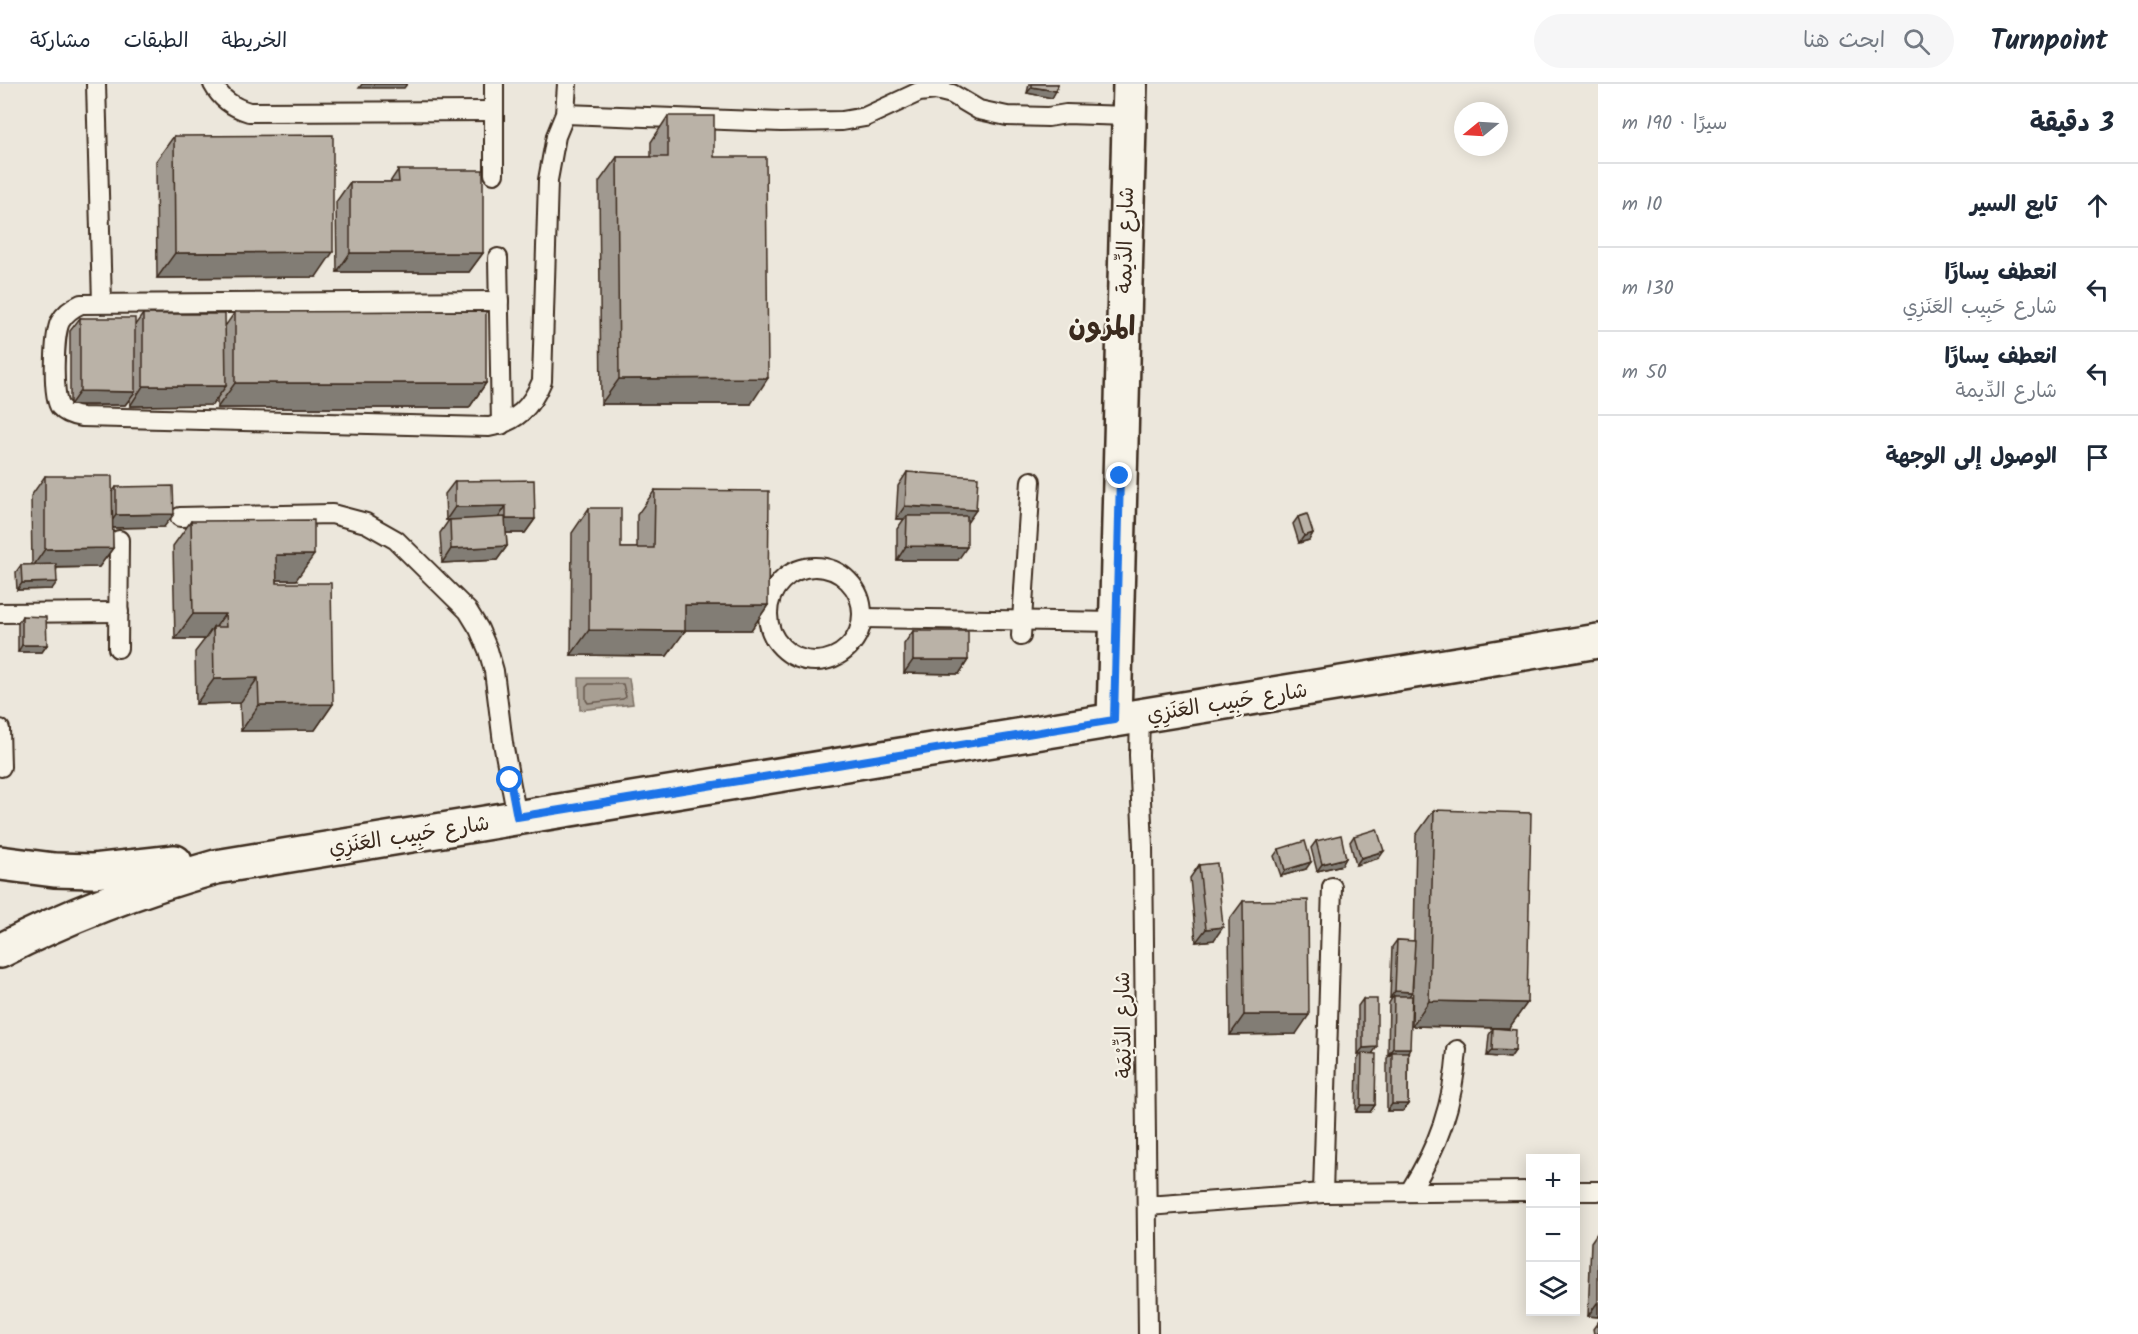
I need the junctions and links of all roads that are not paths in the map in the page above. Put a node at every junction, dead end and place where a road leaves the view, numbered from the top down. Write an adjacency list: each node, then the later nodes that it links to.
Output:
1 (96, 84): 12 (lane)
2 (213, 84): 6 (lane)
3 (494, 84): 6 (lane)
4 (567, 84): 7 (lane)
5 (1130, 84): 8 (street, شارع الدِّيمة)
6 (494, 111): 9 (lane)
7 (565, 114): 8 (lane); 13 (lane)
8 (1128, 116): 20 (street, شارع الدِّيمة)
9 (494, 174)
10 (498, 258): 11 (lane)
11 (499, 301): 12 (lane); 13 (lane)
12 (102, 303): 13 (lane)
13 (501, 425)
14 (1030, 481): 21 (lane)
15 (180, 517): 27 (lane)
16 (119, 540): 17 (lane)
17 (119, 612): 18 (lane); 23 (lane)
18 (0, 613)
19 (863, 618): 19 (lane); 21 (lane)
20 (1117, 622): 21 (lane); 24 (street, شارع الدِّيمة)
21 (1021, 628)
22 (1598, 641): 24 (street, شارع حَبِيب العَنَزِي)
23 (118, 648)
24 (1127, 718): 27 (street, شارع حَبِيب العَنَزِي); 38 (lane, شارع الدِّيْمَة)
25 (0, 729): 26 (lane)
26 (1, 767)
27 (517, 817): 29 (street, شارع حَبِيب العَنَزِي)
28 (0, 863): 29 (street, شارع حَبِيب العَنَزِي)
29 (216, 867): 31 (street, شارع حَبِيب العَنَزِي)
30 (1332, 887): 37 (lane)
31 (0, 951)
32 (1457, 1050): 33 (lane)
33 (1410, 1191): 34 (lane); 37 (lane)
34 (1526, 1191)
35 (1580, 1191): 36 (lane)
36 (1598, 1191)
37 (1323, 1193): 38 (lane)
38 (1148, 1206): 39 (lane, شارع الدِّيْمَة)
39 (1149, 1334)

